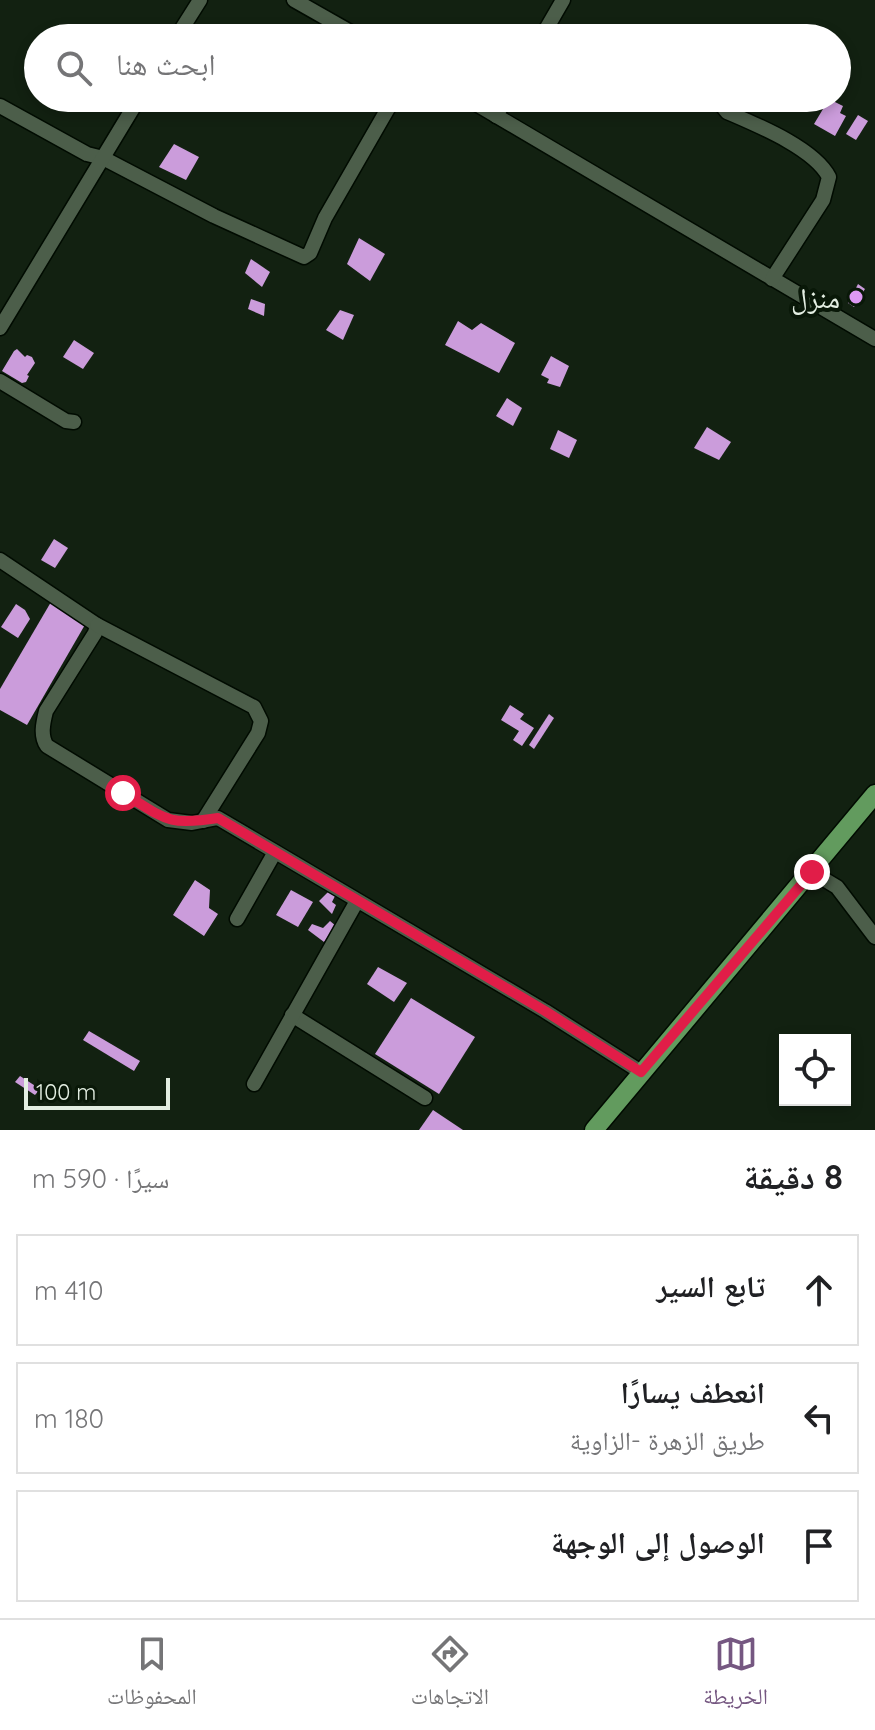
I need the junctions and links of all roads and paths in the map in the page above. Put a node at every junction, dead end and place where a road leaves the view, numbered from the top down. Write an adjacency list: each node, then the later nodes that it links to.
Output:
1 (200, 0): 4 (street)
2 (294, 0): 5 (street)
3 (563, 0): 6 (street)
4 (185, 24)
5 (336, 24)
6 (549, 24)
7 (0, 106): 14 (street)
8 (131, 112): 14 (street)
9 (386, 112): 14 (street)
10 (489, 112): 13 (street)
11 (498, 112): 13 (street)
12 (727, 112): 15 (street)
13 (496, 116): 15 (street)
14 (103, 158): 16 (street)
15 (772, 279): 17 (street)
16 (0, 328)
17 (875, 339)
18 (0, 381): 19 (street)
19 (74, 422)
20 (0, 560): 21 (street)
21 (97, 625): 23 (street); 23 (street)
22 (875, 794): 25 (main road)
23 (203, 821): 24 (street)
24 (275, 852): 26 (street); 27 (street)
25 (812, 872): 28 (street); 30 (main road)
26 (357, 901): 29 (street); 30 (street)
27 (237, 919)
28 (875, 937)
29 (292, 1015): 31 (street); 32 (street)
30 (641, 1072): 33 (main road)
31 (254, 1084)
32 (425, 1098)
33 (594, 1130)

